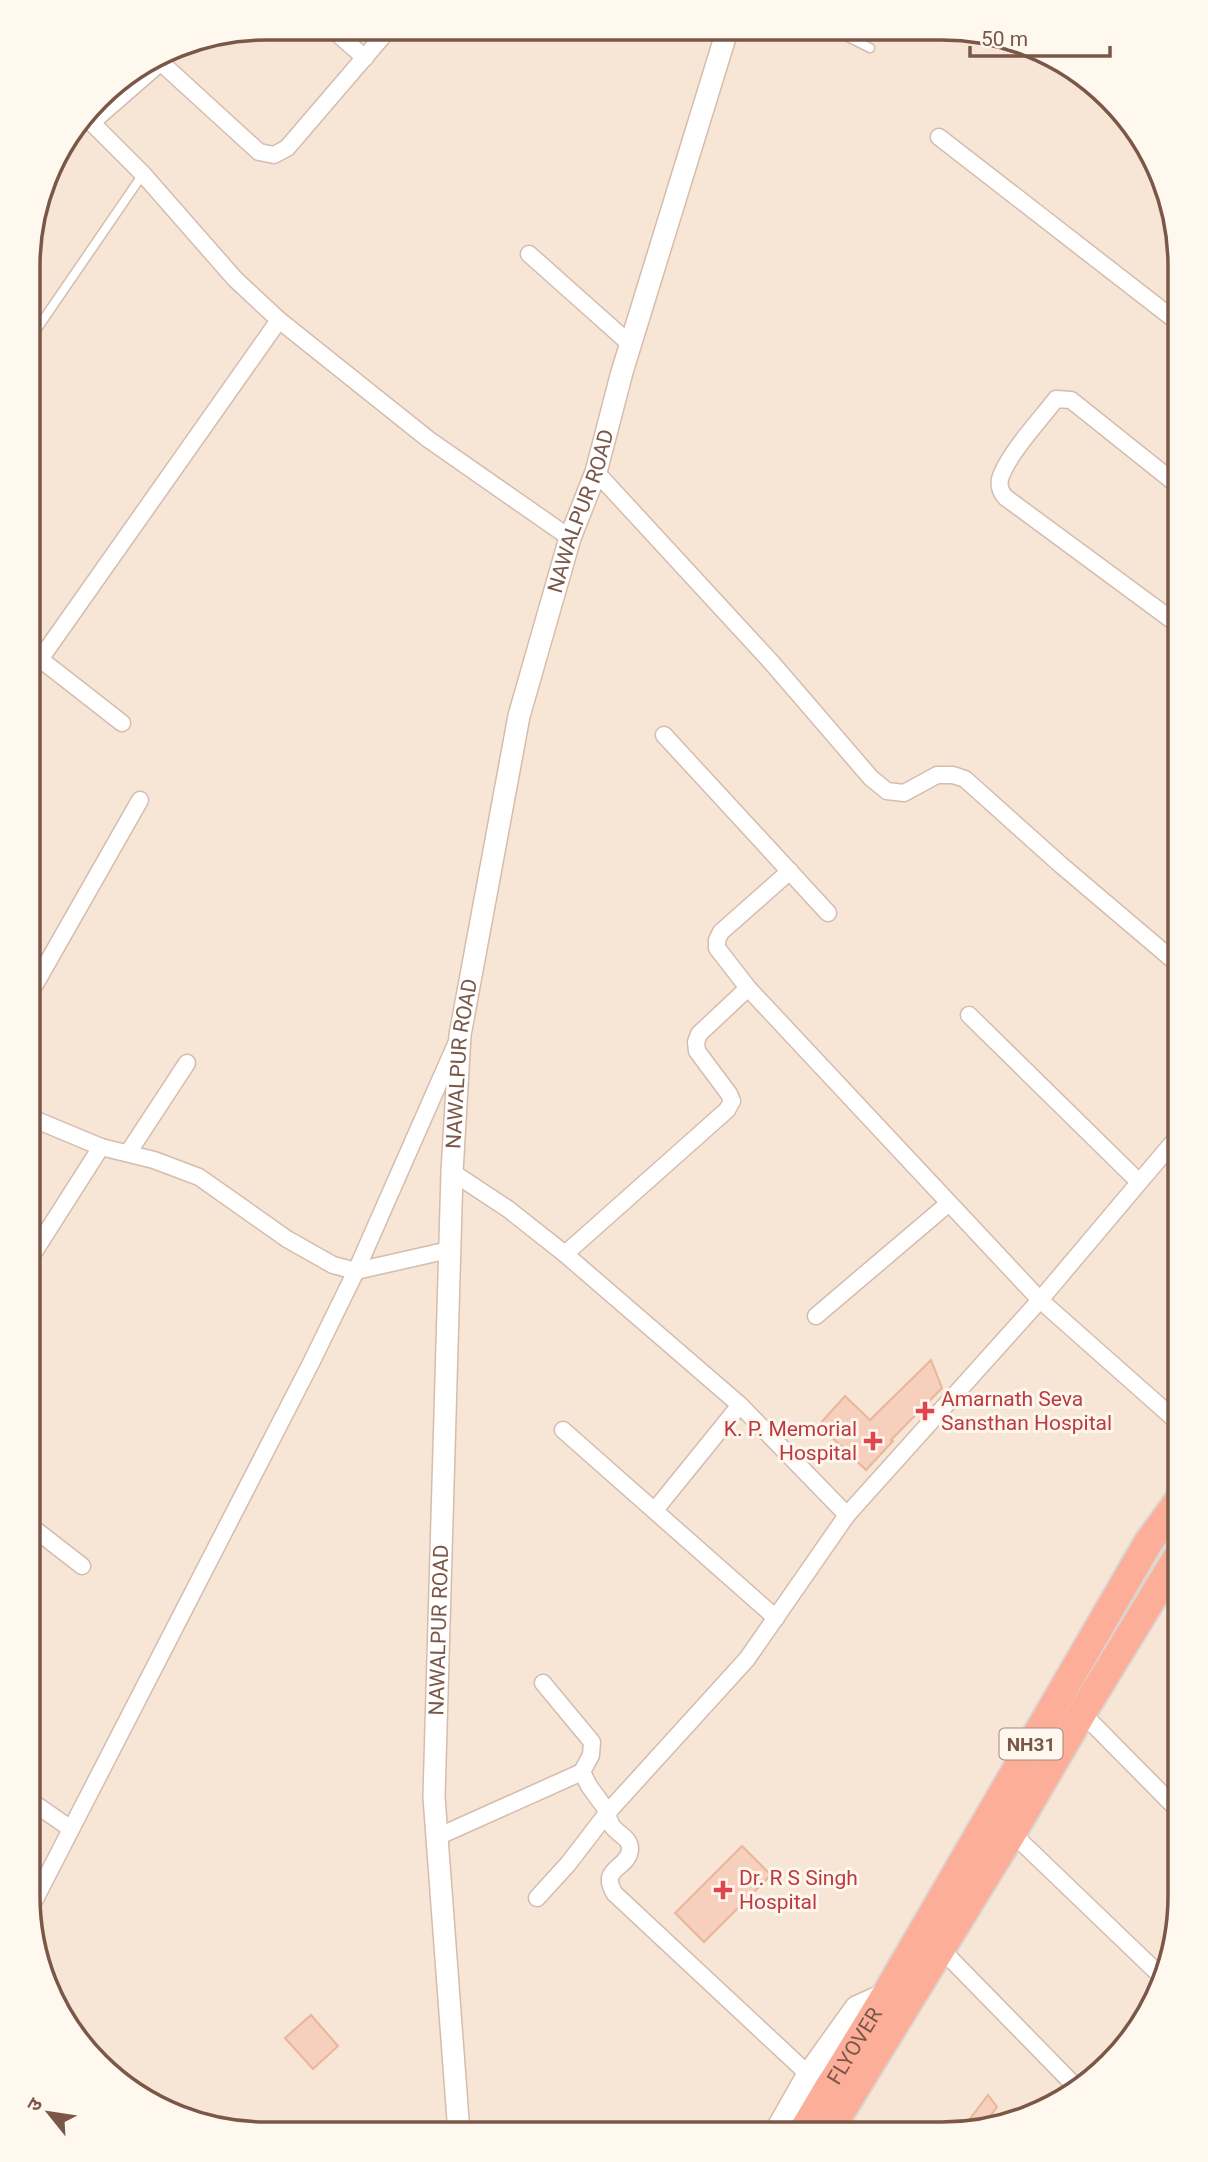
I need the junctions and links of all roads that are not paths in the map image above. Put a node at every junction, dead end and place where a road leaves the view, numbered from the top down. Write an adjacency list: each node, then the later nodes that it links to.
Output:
1 (345, 40): 6 (street)
2 (380, 40): 6 (street)
3 (724, 40): 15 (street, NAWALPUR ROAD)
4 (854, 40): 5 (lane)
5 (870, 48)
6 (365, 58): 7 (street)
7 (164, 65)
8 (91, 123): 10 (street)
9 (939, 137): 12 (street)
10 (143, 174): 13 (street); 14 (lane)
11 (530, 254): 15 (street)
12 (1168, 310)
13 (279, 320): 18 (street); 20 (street)
14 (40, 324)
15 (630, 344): 16 (street, NAWALPUR ROAD)
16 (596, 472): 18 (street, NAWALPUR ROAD); 26 (street)
17 (1168, 477): 19 (street)
18 (570, 538): 30 (street, NAWALPUR ROAD)
19 (1168, 617)
20 (40, 659): 21 (street)
21 (122, 723)
22 (664, 734): 24 (street)
23 (140, 800): 27 (street)
24 (790, 872): 25 (street); 28 (street)
25 (828, 913)
26 (1168, 955)
27 (40, 976)
28 (748, 988): 38 (street); 41 (street)
29 (969, 1015): 37 (street)
30 (460, 1035): 36 (street, NAWALPUR ROAD); 42 (street)
31 (187, 1063): 35 (street)
32 (40, 1122): 33 (street)
33 (101, 1147): 35 (street); 39 (street)
34 (1167, 1149): 37 (street)
35 (128, 1153): 42 (street)
36 (452, 1172): 40 (street, NAWALPUR ROAD); 41 (street)
37 (1139, 1182): 43 (street)
38 (949, 1203): 43 (street); 44 (street)
39 (40, 1242)
40 (449, 1250): 42 (street); 63 (street, NAWALPUR ROAD)
41 (565, 1254): 45 (street)
42 (356, 1271): 61 (street)
43 (1040, 1300): 46 (street); 49 (street)
44 (816, 1316)
45 (740, 1405): 48 (street); 49 (street)
46 (1167, 1413)
47 (564, 1430): 48 (street)
48 (654, 1510): 54 (street)
49 (847, 1515): 54 (street)
50 (1167, 1517): 68 (highway, NH31)
51 (40, 1533): 52 (street)
52 (82, 1566)
53 (1167, 1577): 56 (highway, NH31)
54 (776, 1618): 60 (street)
55 (543, 1684): 57 (street)
56 (1082, 1713): 58 (street); 62 (highway, NH31)
57 (582, 1772): 60 (street); 63 (street)
58 (1167, 1798)
59 (40, 1808): 61 (street)
60 (608, 1812): 65 (street); 69 (street)
61 (71, 1829): 64 (street)
62 (1012, 1833): 66 (highway, NH31); 67 (street)
63 (437, 1837): 71 (street, NAWALPUR ROAD)
64 (40, 1889)
65 (537, 1898)
66 (941, 1950): 68 (highway, NH31); 70 (street)
67 (1155, 1970)
68 (892, 2005): 69 (street); 73 (highway, FLYOVER / NH31); 74 (highway, FLYOVER / NH31); 75 (street)
69 (808, 2074): 72 (street)
70 (1071, 2082)
71 (458, 2122)
72 (780, 2122)
73 (810, 2122)
74 (833, 2122)
75 (849, 2122)

